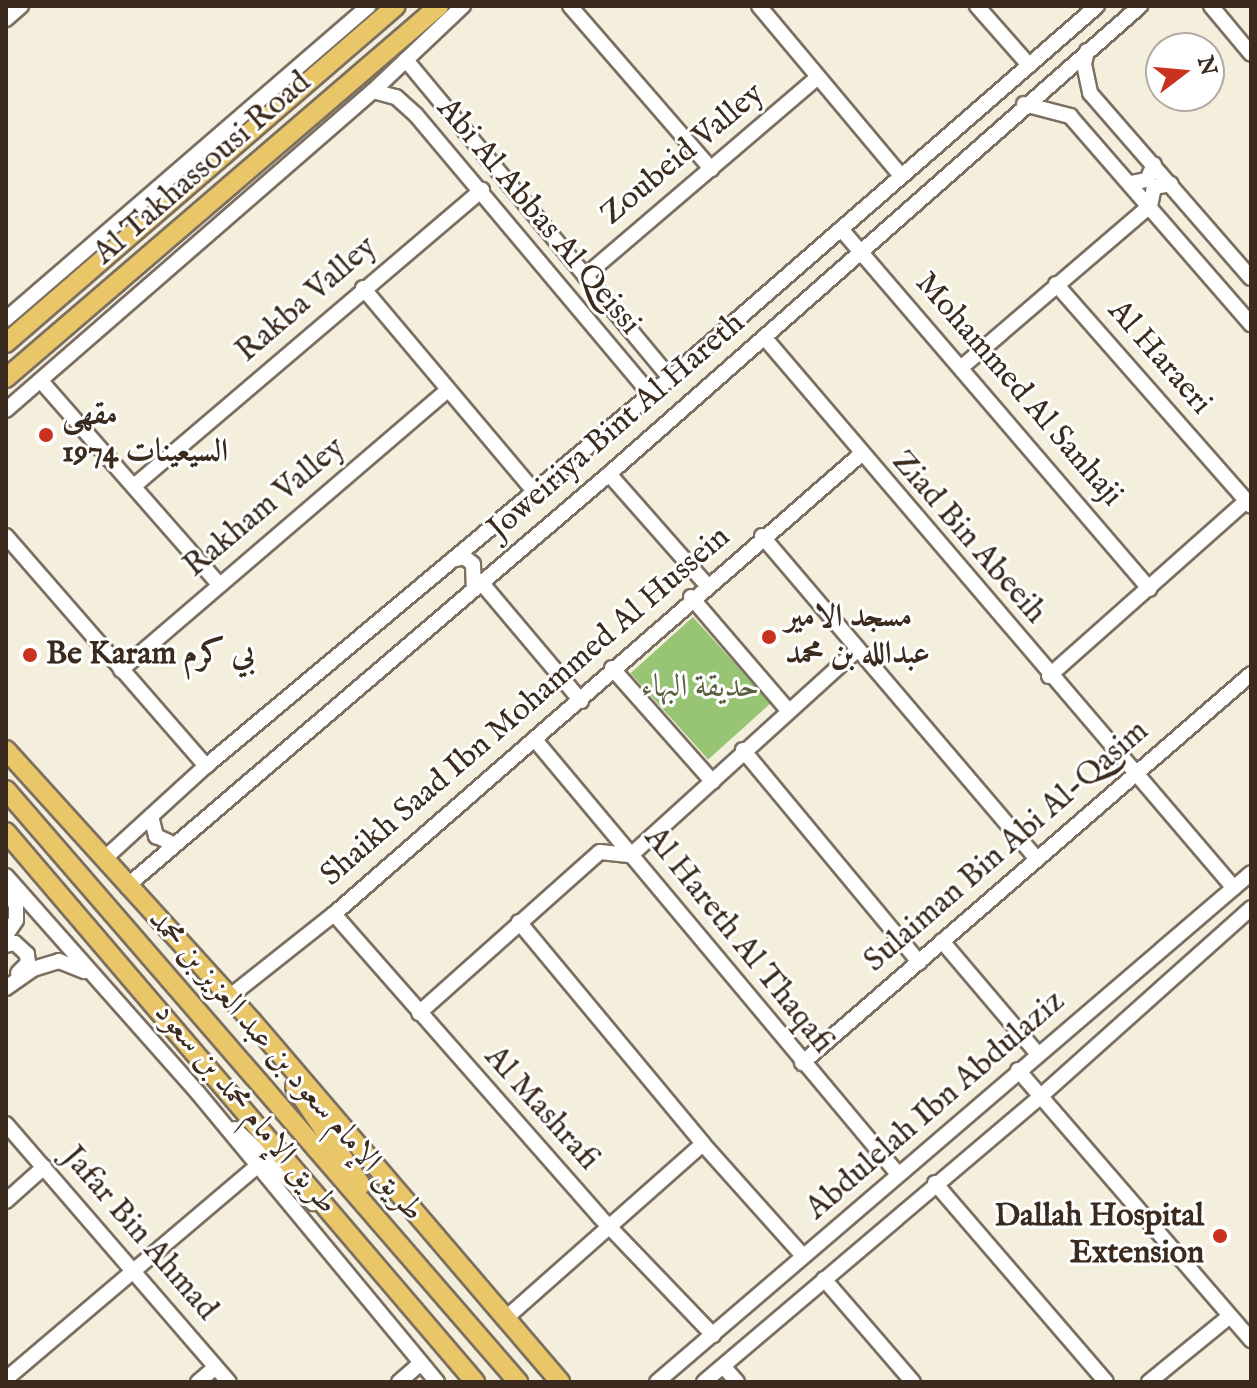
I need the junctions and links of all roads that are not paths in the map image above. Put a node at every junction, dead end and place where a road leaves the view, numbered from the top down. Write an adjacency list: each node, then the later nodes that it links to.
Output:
1 (21, 6): 13 (street)
2 (369, 6): 12 (street)
3 (396, 6): 39 (main road, Al Takhassousi Road)
4 (439, 6): 43 (main road, Al Takhassousi Road)
5 (463, 6): 16 (street)
6 (570, 6): 24 (street)
7 (759, 6): 18 (street)
8 (977, 6): 17 (street)
9 (1097, 6): 17 (street, Joweiriya Bint Al Hareth)
10 (1140, 6): 14 (street, Joweiriya Bint Al Hareth)
11 (1211, 6): 15 (street)
12 (352, 11): 36 (street)
13 (6, 19)
14 (1087, 51): 21 (street, Joweiriya Bint Al Hareth); 23 (street)
15 (1251, 54)
16 (406, 60): 19 (street); 20 (street, Abi Al Abbas Al Qeissi)
17 (1029, 65): 25 (street, Joweiriya Bint Al Hareth)
18 (818, 77): 24 (street, Zoubeid Valley); 25 (street)
19 (373, 91): 22 (street, Abi Al Abbas Al Qeissi); 45 (street)
20 (434, 94): 22 (street); 32 (street, Abi Al Abbas Al Qeissi)
21 (1024, 104): 26 (street); 31 (street, Joweiriya Bint Al Hareth)
22 (416, 115): 28 (street, Abi Al Abbas Al Qeissi)
23 (1154, 164): 26 (street); 27 (street)
24 (711, 169): 32 (street, Zoubeid Valley)
25 (901, 176): 30 (street, Joweiriya Bint Al Hareth)
26 (1131, 183): 29 (street)
27 (1171, 184): 29 (street); 33 (street)
28 (482, 190): 35 (street, Rakba Valley); 41 (street, Abi Al Abbas Al Qeissi)
29 (1150, 206): 34 (street); 37 (street)
30 (841, 229): 31 (street, Mohammed Al Sanhaji); 44 (street, Joweiriya Bint Al Hareth)
31 (861, 251): 38 (street, Joweiriya Bint Al Hareth); 42 (street, Mohammed Al Sanhaji)
32 (585, 276): 40 (street, Abi Al Abbas Al Qeissi)
33 (1251, 278)
34 (1056, 284): 42 (street); 53 (street, Al Haraeri)
35 (363, 288): 46 (street); 51 (street, Rakba Valley)
36 (6, 319)
37 (1251, 324)
38 (764, 337): 49 (street, Ziad Bin Abeeih); 50 (street, Joweiriya Bint Al Hareth)
39 (6, 343)
40 (645, 348): 41 (street); 44 (street, Abi Al Abbas Al Qeissi)
41 (626, 365): 47 (street, Abi Al Abbas Al Qeissi)
42 (963, 366): 62 (street, Mohammed Al Sanhaji)
43 (6, 378)
44 (670, 378): 47 (street, Joweiriya Bint Al Hareth)
45 (41, 381): 48 (street); 51 (street)
46 (447, 391): 52 (street); 59 (street, Rakham Valley)
47 (650, 394): 52 (street, Joweiriya Bint Al Hareth)
48 (6, 410)
49 (860, 455): 55 (street, Shaikh Saad Ibn Mohammed Al Hussein); 68 (street, Ziad Bin Abeeih)
50 (609, 474): 58 (street, Joweiriya Bint Al Hareth); 61 (street)
51 (134, 486): 59 (street)
52 (534, 491): 56 (street, Joweiriya Bint Al Hareth)
53 (1249, 504): 62 (street)
54 (6, 536): 66 (street)
55 (762, 536): 61 (street, Shaikh Saad Ibn Mohammed Al Hussein); 64 (street)
56 (478, 538): 57 (street, Joweiriya Bint Al Hareth); 58 (street)
57 (450, 561): 60 (street); 74 (street, Joweiriya Bint Al Hareth)
58 (498, 566): 60 (street, Joweiriya Bint Al Hareth)
59 (218, 583): 66 (street, Rakham Valley)
60 (477, 584): 69 (street); 80 (street, Joweiriya Bint Al Hareth)
61 (707, 585): 63 (street, Shaikh Saad Ibn Mohammed Al Hussein)
62 (1150, 589): 68 (street)
63 (691, 597): 65 (street, Shaikh Saad Ibn Mohammed Al Hussein); 70 (street)
64 (857, 650): 70 (street); 82 (street)
65 (612, 668): 69 (street, Shaikh Saad Ibn Mohammed Al Hussein); 76 (street)
66 (121, 670): 74 (street)
67 (1251, 674): 75 (street, Sulaiman Bin Abi Al-Qasim)
68 (1049, 676): 75 (street, Ziad Bin Abeeih)
69 (581, 701): 71 (street, Shaikh Saad Ibn Mohammed Al Hussein)
70 (787, 709): 73 (street)
71 (536, 741): 81 (street, Al Hareth Al Thaqafi); 89 (street, Shaikh Saad Ibn Mohammed Al Hussein)
72 (6, 750): 83 (main road)
73 (743, 750): 76 (street); 94 (street)
74 (206, 766): 78 (street, Joweiriya Bint Al Hareth)
75 (1134, 771): 82 (street, Sulaiman Bin Abi Al-Qasim); 87 (street, Ziad Bin Abeeih)
76 (713, 782): 81 (street)
77 (6, 790): 117 (main road, طريق الإمام سعود بن عبد العزيز بن محمد)
78 (151, 816): 80 (street); 83 (street, Joweiriya Bint Al Hareth)
79 (6, 832): 113 (main road, طريق الإمام سعود بن عبد العزيز بن محمد)
80 (173, 844): 86 (street, Joweiriya Bint Al Hareth)
81 (631, 855): 90 (street); 101 (street, Al Hareth Al Thaqafi)
82 (1036, 858): 92 (street, Sulaiman Bin Abi Al-Qasim)
83 (104, 859): 86 (main road)
84 (1251, 873): 87 (street, Abdulelah Ibn Abdulaziz)
85 (6, 878): 91 (street); 95 (street, طريق الإمام محمد بن سعود)
86 (127, 886): 97 (main road)
87 (1234, 888): 100 (street, Abdulelah Ibn Abdulaziz)
88 (1251, 908): 104 (street, Abdulelah Ibn Abdulaziz)
89 (334, 914): 97 (street, Shaikh Saad Ibn Mohammed Al Hussein); 98 (street, Al Mashrafi)
90 (519, 922): 98 (street); 106 (street)
91 (6, 935)
92 (942, 941): 94 (street, Sulaiman Bin Abi Al-Qasim); 100 (street)
93 (6, 945): 96 (street)
94 (919, 962): 101 (street, Sulaiman Bin Abi Al-Qasim)
95 (103, 984): 96 (street); 103 (street, طريق الإمام محمد بن سعود)
96 (6, 986)
97 (228, 998): 99 (main road)
98 (419, 1013): 112 (street, Al Mashrafi)
99 (251, 1020): 117 (main road); 119 (main road)
100 (1038, 1054): 102 (street, Abdulelah Ibn Abdulaziz)
101 (802, 1063): 109 (street, Al Hareth Al Thaqafi)
102 (1018, 1070): 104 (street); 109 (street, Abdulelah Ibn Abdulaziz)
103 (198, 1093): 108 (street, طريق الإمام محمد بن سعود); 113 (street)
104 (1042, 1095): 110 (street, Abdulelah Ibn Abdulaziz); 118 (street)
105 (6, 1124): 107 (street, Jafar Bin Ahmad)
106 (703, 1144): 112 (street); 114 (street)
107 (44, 1167): 111 (street); 115 (street, Jafar Bin Ahmad)
108 (256, 1167): 115 (street); 122 (street, طريق الإمام محمد بن سعود)
109 (898, 1174): 114 (street, Abdulelah Ibn Abdulaziz)
110 (935, 1183): 116 (street, Abdulelah Ibn Abdulaziz); 137 (street)
111 (6, 1201)
112 (610, 1228): 119 (street); 120 (street, Al Mashrafi)
113 (358, 1246): 130 (main road, طريق الإمام سعود بن عبد العزيز بن محمد)
114 (803, 1256): 120 (street, Abdulelah Ibn Abdulaziz)
115 (133, 1267): 123 (street, Jafar Bin Ahmad); 125 (street)
116 (824, 1279): 124 (street, Abdulelah Ibn Abdulaziz); 136 (street)
117 (448, 1298): 131 (main road, طريق الإمام سعود بن عبد العزيز بن محمد)
118 (1230, 1316): 121 (street); 138 (street)
119 (506, 1318): 132 (main road)
120 (713, 1335): 133 (street, Abdulelah Ibn Abdulaziz)
121 (1251, 1340)
122 (421, 1363): 128 (street); 129 (street, طريق الإمام محمد بن سعود)
123 (216, 1367): 126 (street); 127 (street, Jafar Bin Ahmad)
124 (724, 1367): 134 (street, Abdulelah Ibn Abdulaziz); 135 (street)
125 (6, 1379)
126 (198, 1382)
127 (229, 1382)
128 (399, 1382)
129 (437, 1382)
130 (475, 1382)
131 (518, 1382)
132 (560, 1382)
133 (657, 1382)
134 (704, 1382)
135 (737, 1382)
136 (913, 1382)
137 (1106, 1382)
138 (1149, 1382)

